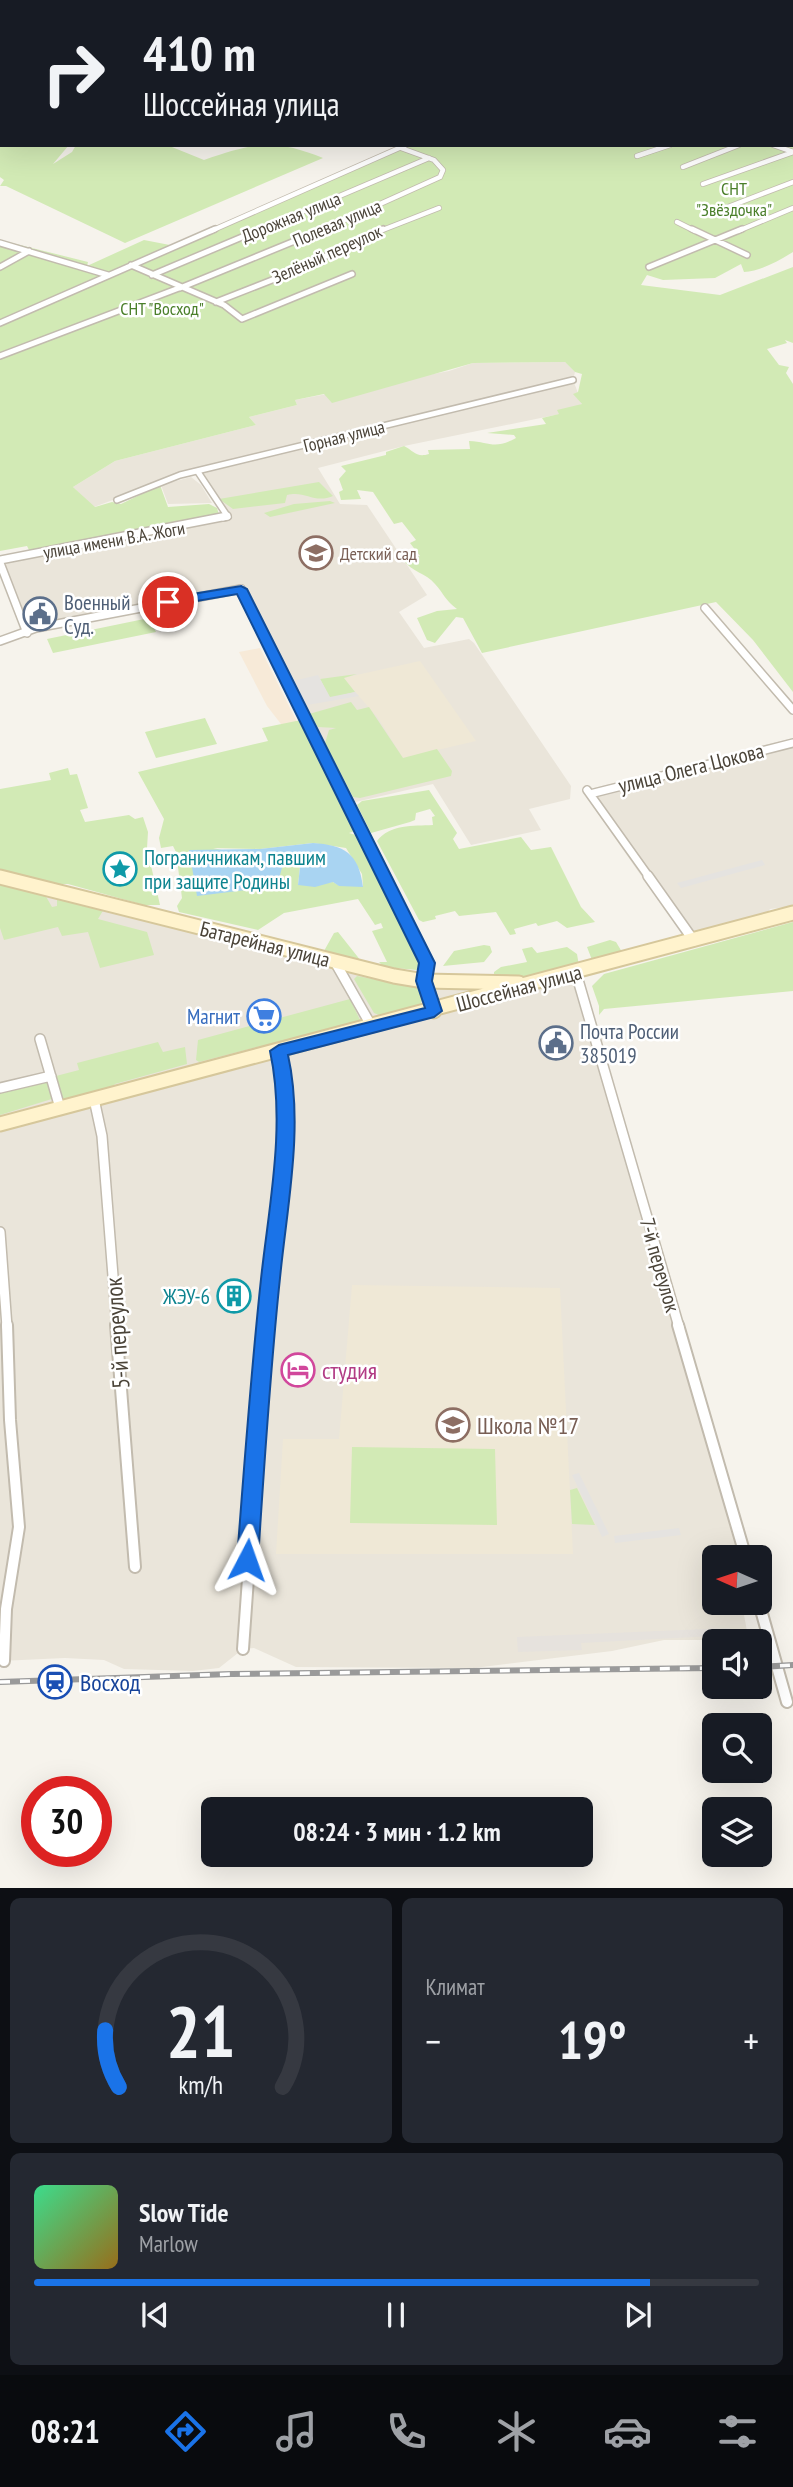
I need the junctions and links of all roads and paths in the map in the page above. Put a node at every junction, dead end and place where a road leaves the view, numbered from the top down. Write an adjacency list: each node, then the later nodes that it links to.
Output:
1 (401, 147): 21 (street, Дорожная улица)
2 (405, 147): 7 (street)
3 (664, 147): 6 (street)
4 (734, 147): 8 (street)
5 (793, 152): 10 (street)
6 (637, 156)
7 (429, 158): 26 (street, Дорожная улица); 27 (street, Полевая улица)
8 (683, 167)
9 (793, 182): 13 (street)
10 (704, 184)
11 (439, 208): 28 (street, Зелёный переулок)
12 (793, 208): 14 (street)
13 (715, 212)
14 (782, 213): 15 (street); 17 (street)
15 (793, 218)
16 (677, 222): 17 (street)
17 (715, 240): 20 (street); 23 (street)
18 (0, 243): 19 (street)
19 (29, 251): 22 (street); 25 (street)
20 (747, 255)
21 (131, 265): 25 (street, Дорожная улица); 26 (street)
22 (0, 267)
23 (649, 267)
24 (352, 274): 28 (street)
25 (108, 275): 29 (street, Дорожная улица)
26 (152, 275): 27 (street)
27 (180, 288): 28 (street); 30 (street)
28 (216, 302)
29 (0, 323)
30 (0, 356)
31 (573, 380): 32 (street, Горная улица)
32 (198, 472): 33 (street, Горная улица); 34 (street, улица имени В.А. Жоги)
33 (117, 500)
34 (0, 561): 37 (street)
35 (241, 589): 37 (street); 46 (street)
36 (705, 608): 39 (street)
37 (27, 633): 38 (street)
38 (0, 641)
39 (793, 710)
40 (793, 743): 43 (street, улица Олега Цокова)
41 (0, 877): 44 (main road, Батарейная улица)
42 (793, 913): 43 (main road, Шоссейная улица)
43 (694, 942): 45 (main road, Шоссейная улица)
44 (335, 962): 46 (main road, Батарейная улица); 49 (street)
45 (576, 973): 47 (main road, Шоссейная улица); 58 (street, 7-й переулок)
46 (424, 981): 47 (main road, Батарейная улица); 48 (main road)
47 (535, 983): 48 (main road, Шоссейная улица)
48 (434, 1011): 49 (main road, Шоссейная улица)
49 (372, 1027): 51 (main road, Шоссейная улица)
50 (40, 1039): 52 (street)
51 (279, 1051): 54 (main road, Шоссейная улица); 61 (street)
52 (51, 1076): 53 (street); 55 (street)
53 (0, 1088)
54 (94, 1099): 55 (main road, Шоссейная улица); 59 (street, 5-й переулок)
55 (60, 1108): 56 (main road, Шоссейная улица)
56 (0, 1124)
57 (0, 1232): 62 (street)
58 (742, 1545)
59 (135, 1567)
60 (763, 1615): 63 (street)
61 (243, 1649)
62 (4, 1661)
63 (788, 1702)

